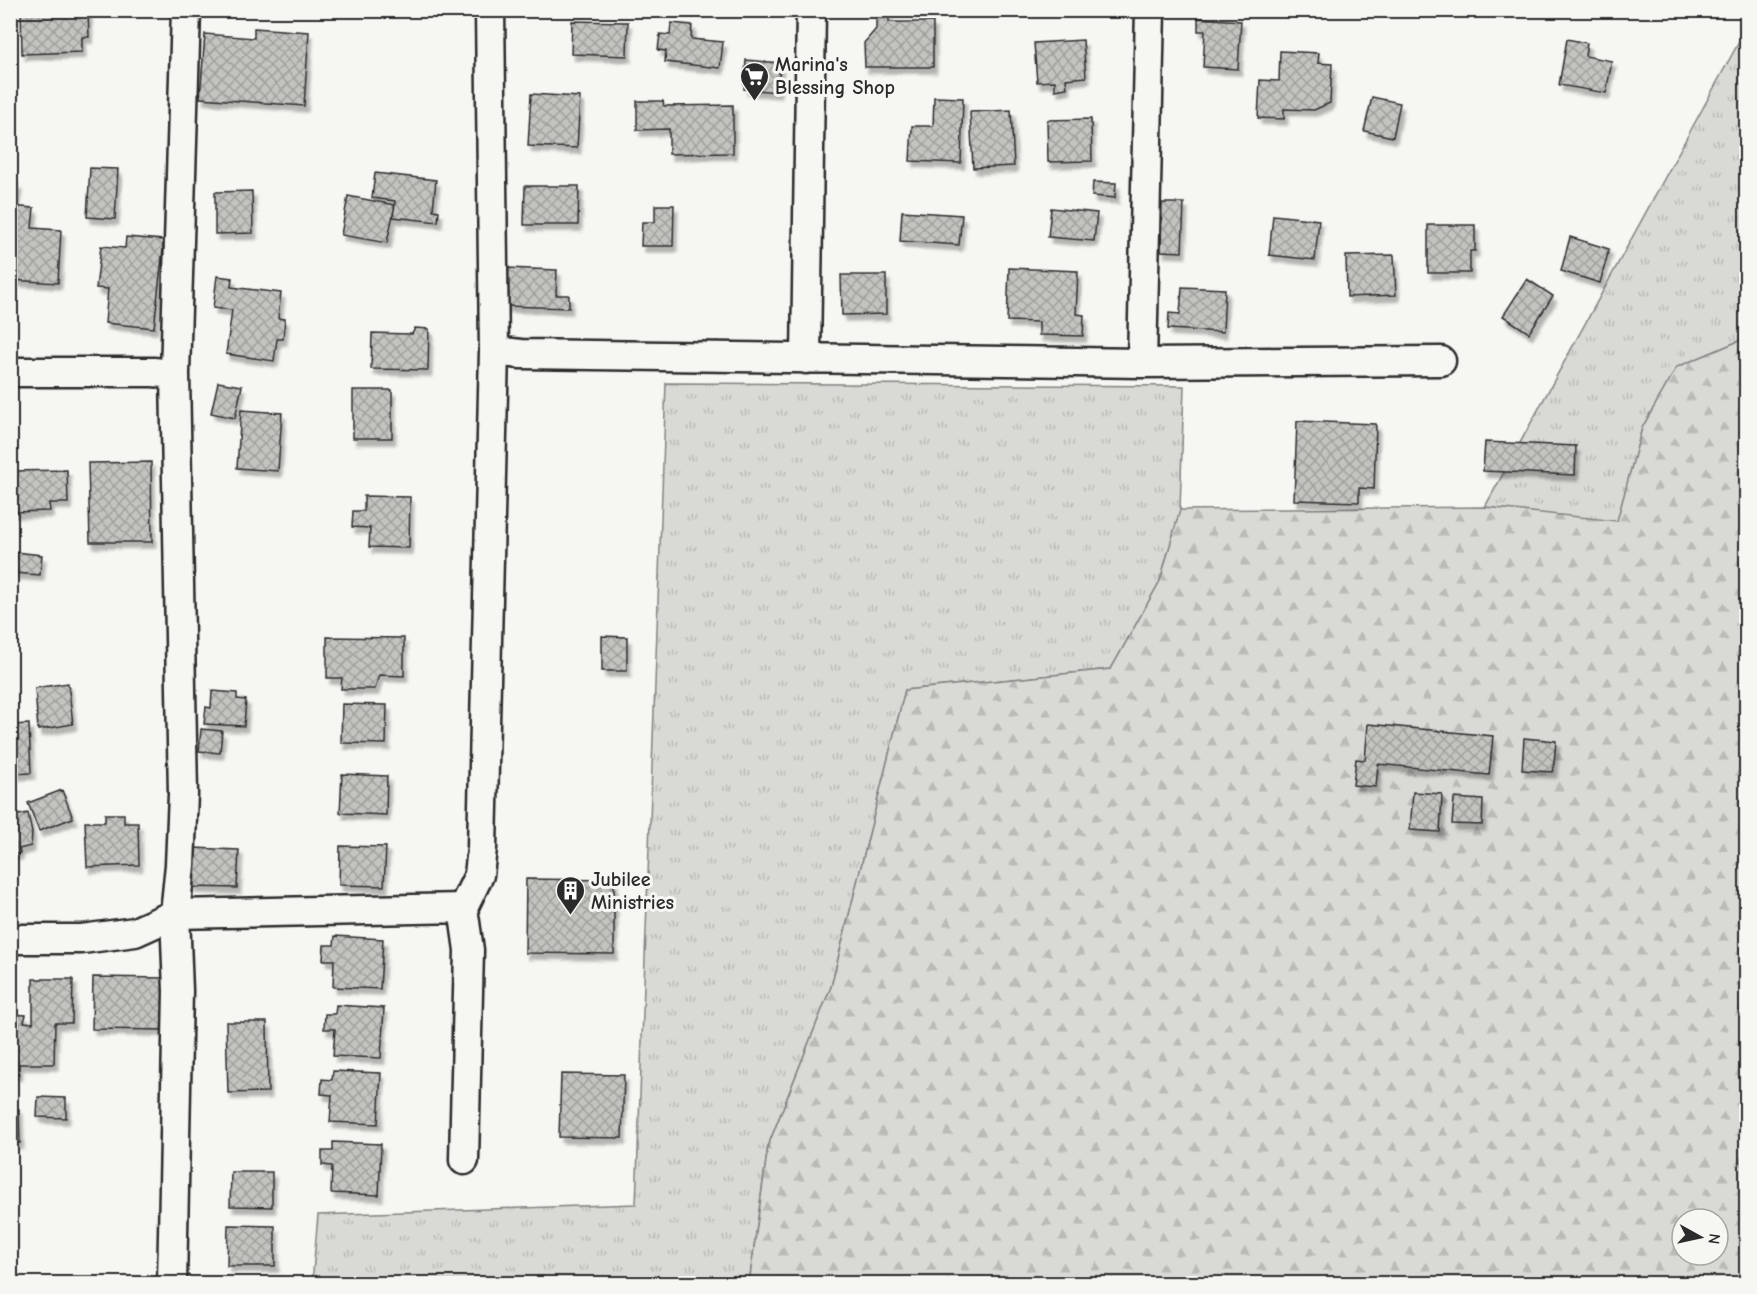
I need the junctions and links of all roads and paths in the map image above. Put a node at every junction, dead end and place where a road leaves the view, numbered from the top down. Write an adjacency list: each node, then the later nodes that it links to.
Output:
1 (186, 10): 10 (street)
2 (490, 10): 5 (street)
3 (812, 10): 6 (street)
4 (1150, 10): 8 (street)
5 (494, 351): 6 (street); 11 (street)
6 (806, 359): 8 (street)
7 (1441, 361): 8 (street)
8 (1142, 363)
9 (10, 372): 10 (street)
10 (175, 374): 12 (street)
11 (463, 908): 12 (street); 14 (street)
12 (175, 914): 13 (street); 15 (street)
13 (10, 939)
14 (464, 1160)
15 (172, 1284)

